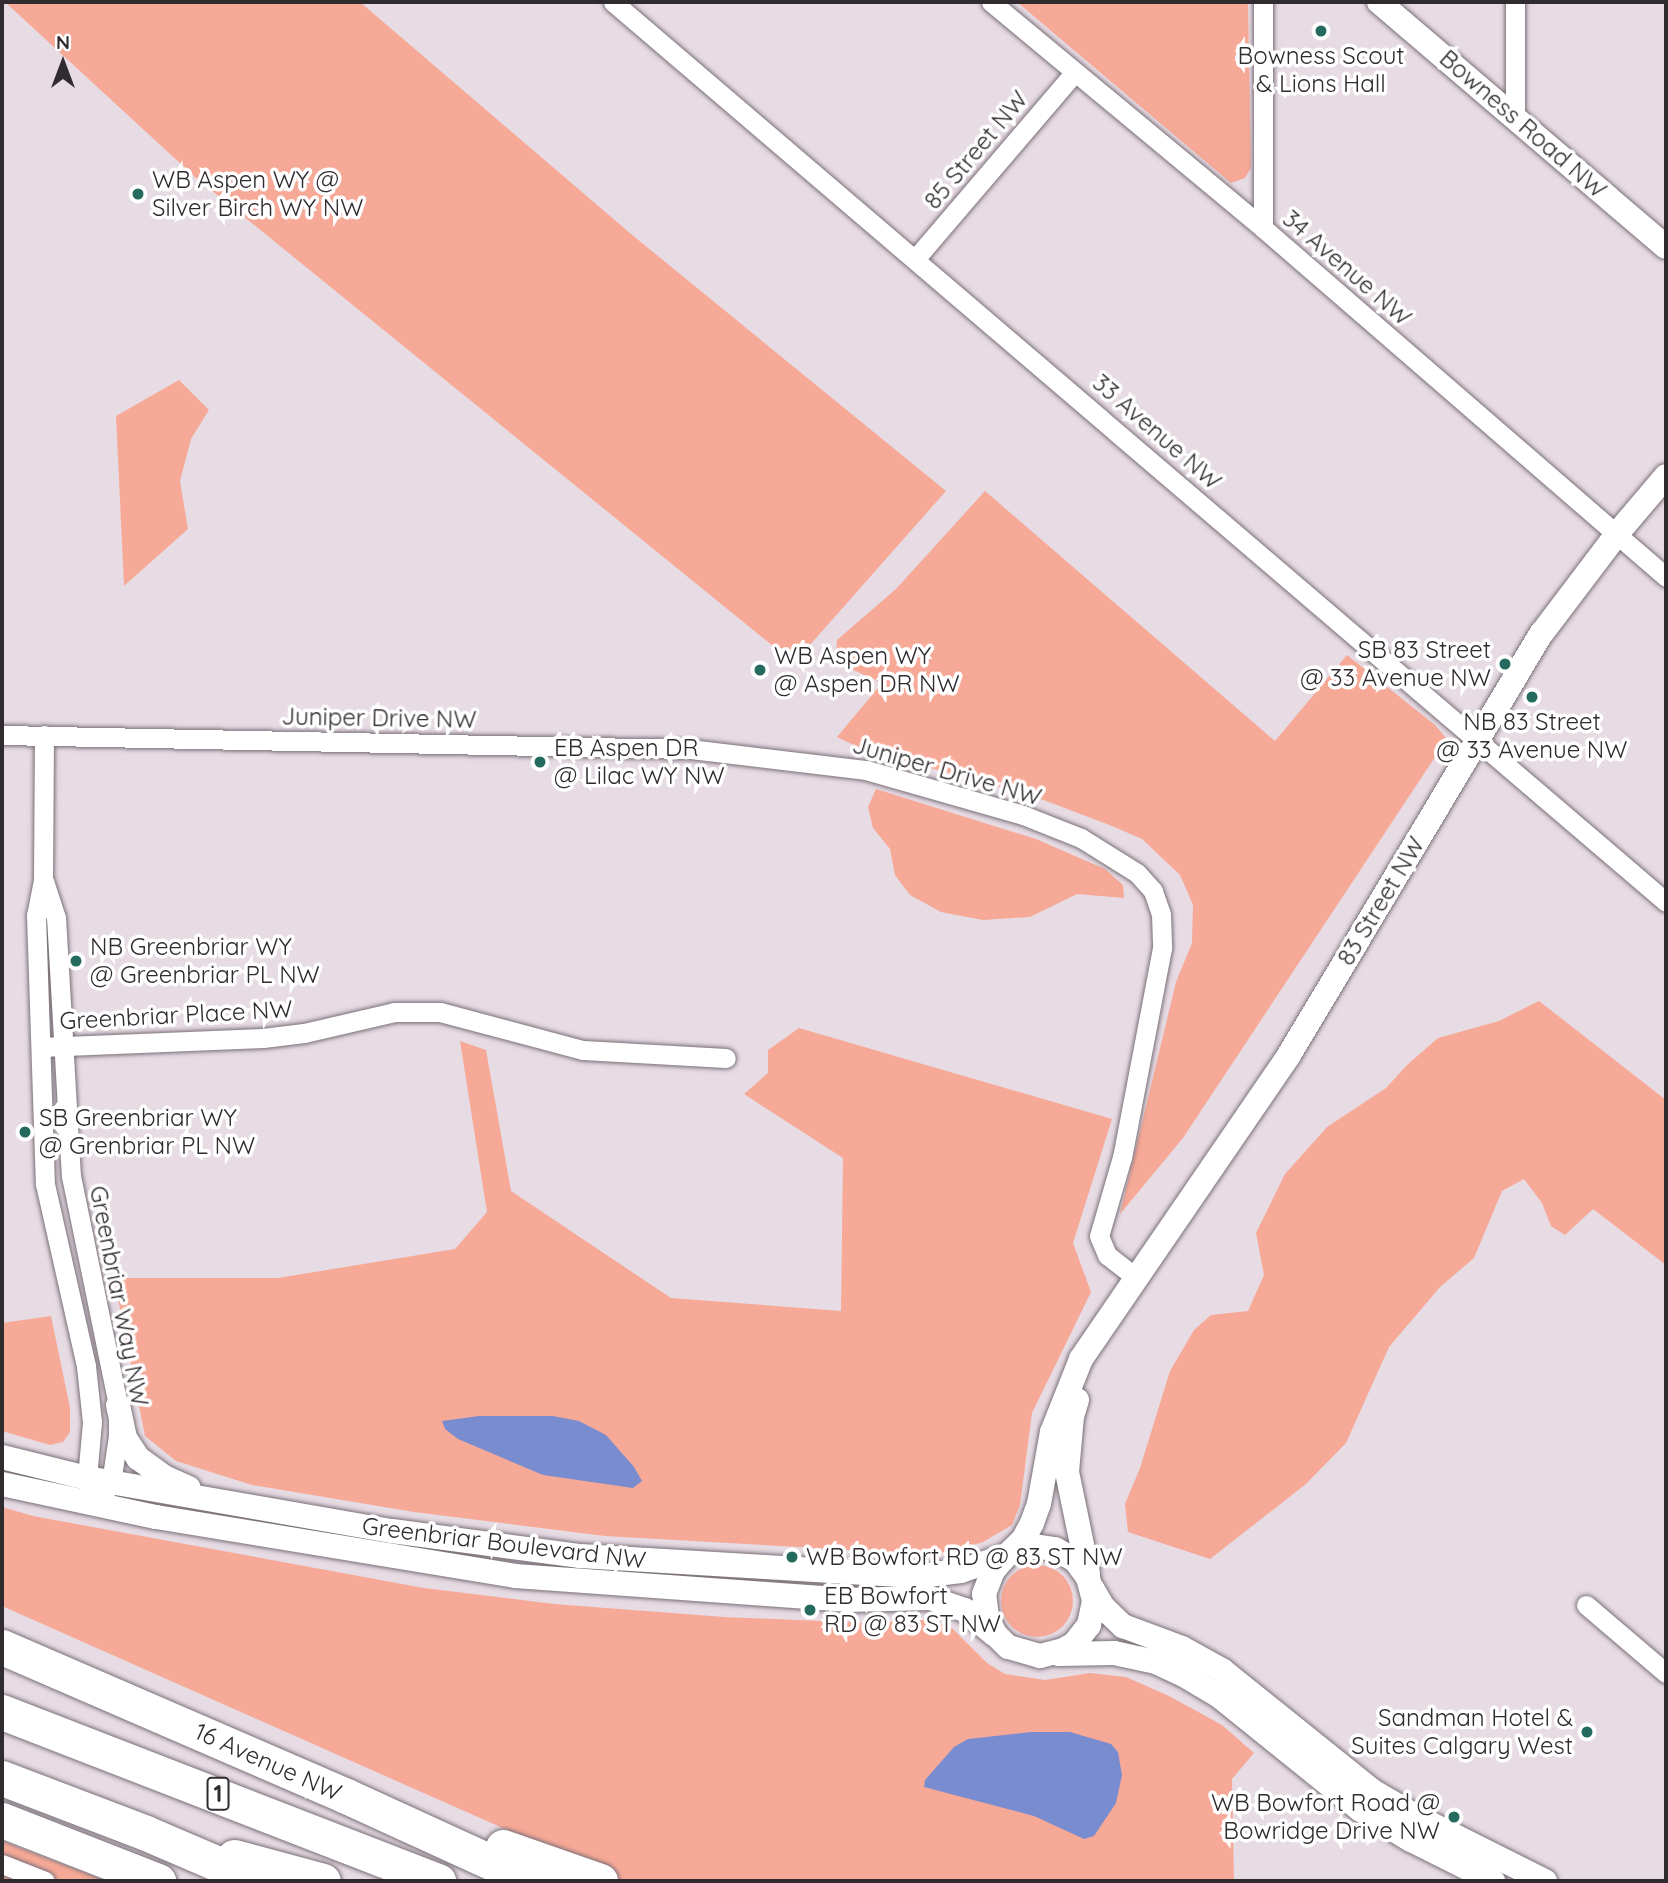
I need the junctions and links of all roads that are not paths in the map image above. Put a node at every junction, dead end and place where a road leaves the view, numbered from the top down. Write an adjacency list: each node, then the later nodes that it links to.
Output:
1 (614, 2): 10 (street, 33 Avenue NW)
2 (991, 2): 6 (street, 34 Avenue NW)
3 (1263, 2): 8 (street)
4 (1379, 2): 7 (street, Bowness Road NW)
5 (1516, 2): 7 (street)
6 (1073, 73): 8 (street, 34 Avenue NW); 10 (street, 85 Street NW)
7 (1515, 117): 9 (street, Bowness Road NW)
8 (1264, 228): 12 (street, 34 Avenue NW)
9 (1666, 247)
10 (916, 258): 16 (street, 33 Avenue NW)
11 (1666, 476): 12 (street, 83 Street NW)
12 (1616, 535): 13 (street, 34 Avenue NW); 16 (street, 83 Street NW)
13 (1666, 577)
14 (2, 735): 15 (street, Juniper Drive NW)
15 (44, 735): 17 (street, Greenbriar Way NW); 22 (street, Juniper Drive NW)
16 (1478, 740): 18 (street, 33 Avenue NW); 22 (street, 83 Street NW)
17 (43, 880): 19 (street, Greenbriar Way NW); 20 (street, Greenbriar Way NW)
18 (1666, 902)
19 (65, 1046): 20 (street, Greenbriar Place NW); 21 (street, Greenbriar Place NW); 24 (street, Greenbriar Way NW)
20 (41, 1047): 26 (street, Greenbriar Way NW)
21 (726, 1058)
22 (1136, 1278): 23 (street, 83 Street NW)
23 (1100, 1331): 30 (street, 83 Street NW); 31 (street, 83 Street NW)
24 (118, 1405): 26 (street, Greenbriar Way NW); 28 (street)
25 (2, 1457): 26 (street, Greenbriar Boulevard NW)
26 (99, 1480): 28 (street, Greenbriar Boulevard NW); 29 (street, Greenbriar Way NW)
27 (2, 1484): 29 (street, Greenbriar Boulevard NW)
28 (219, 1501): 30 (street, Greenbriar Boulevard NW)
29 (95, 1506): 33 (street, Greenbriar Boulevard NW)
30 (1010, 1553): 31 (street); 33 (street)
31 (1090, 1583): 35 (street); 51 (street)
32 (1586, 1605): 36 (street)
33 (995, 1634): 35 (street)
34 (2, 1647): 39 (highway, 16 Avenue NW / 1)
35 (1052, 1655): 50 (street)
36 (1666, 1674)
37 (2, 1712): 47 (highway, 16 Avenue NW / 1)
38 (2, 1779): 41 (highway)
39 (344, 1794): 48 (highway, 16 Avenue NW / 1); 49 (highway)
40 (2, 1821): 44 (highway)
41 (146, 1833): 45 (highway); 46 (highway)
42 (2, 1864): 43 (street)
43 (45, 1881)
44 (158, 1881)
45 (258, 1881)
46 (323, 1881)
47 (438, 1881)
48 (532, 1881)
49 (600, 1881)
50 (1493, 1881)
51 (1545, 1881)

